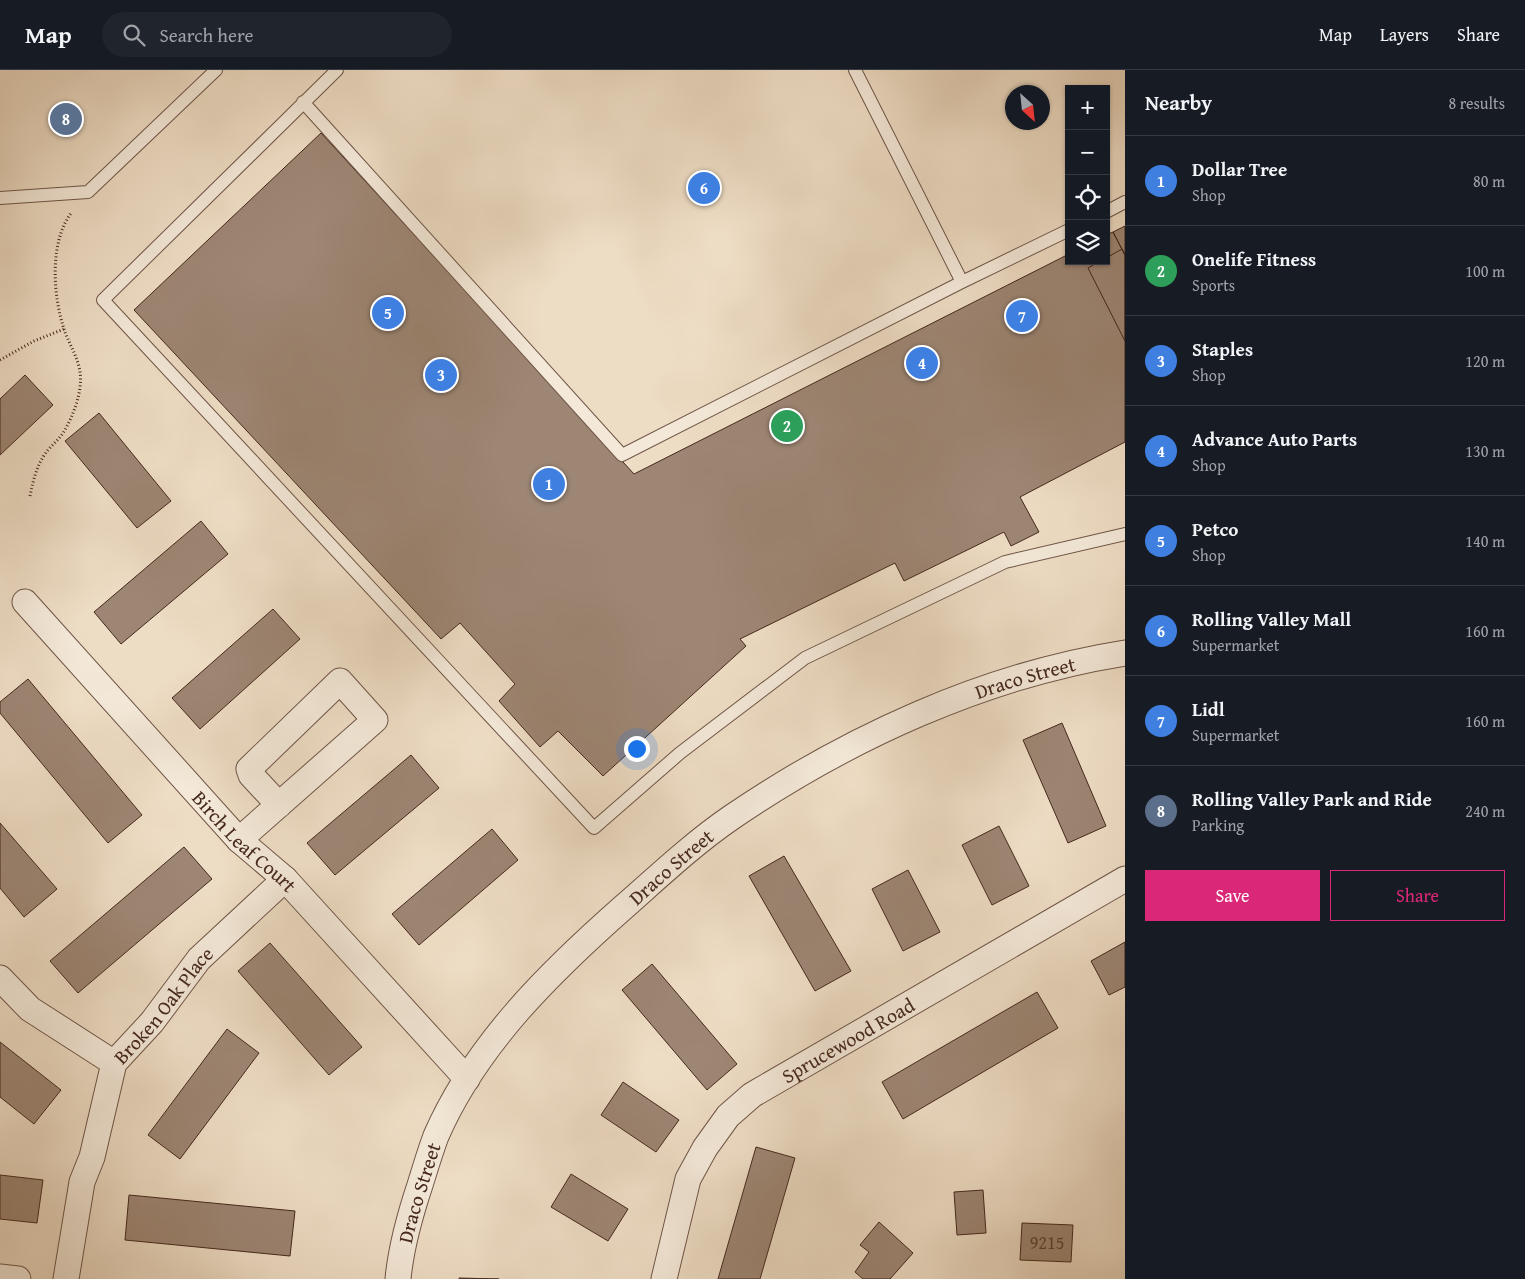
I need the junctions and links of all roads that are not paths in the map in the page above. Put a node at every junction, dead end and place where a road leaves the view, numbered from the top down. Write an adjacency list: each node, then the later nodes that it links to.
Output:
1 (216, 70): 5 (lane)
2 (337, 70): 4 (lane)
3 (855, 70): 9 (lane)
4 (303, 102): 9 (lane); 10 (lane)
5 (0, 198)
6 (1125, 202): 7 (lane)
7 (1110, 210)
8 (1065, 232): 9 (lane)
9 (962, 282)
10 (1125, 534)
11 (25, 602): 14 (street, Birch Leaf Court)
12 (1125, 653): 19 (street, Draco Street)
13 (278, 805): 13 (street); 14 (street)
14 (239, 840): 15 (street, Birch Leaf Court)
15 (285, 878): 18 (street, Broken Oak Place); 19 (street, Birch Leaf Court)
16 (1125, 879): 24 (street, Sprucewood Road)
17 (0, 978): 18 (street)
18 (114, 1063): 22 (street, Broken Oak Place)
19 (466, 1079): 23 (street, Draco Street)
20 (0, 1277): 21 (street)
21 (18, 1279)
22 (66, 1279)
23 (398, 1279)
24 (664, 1279)

